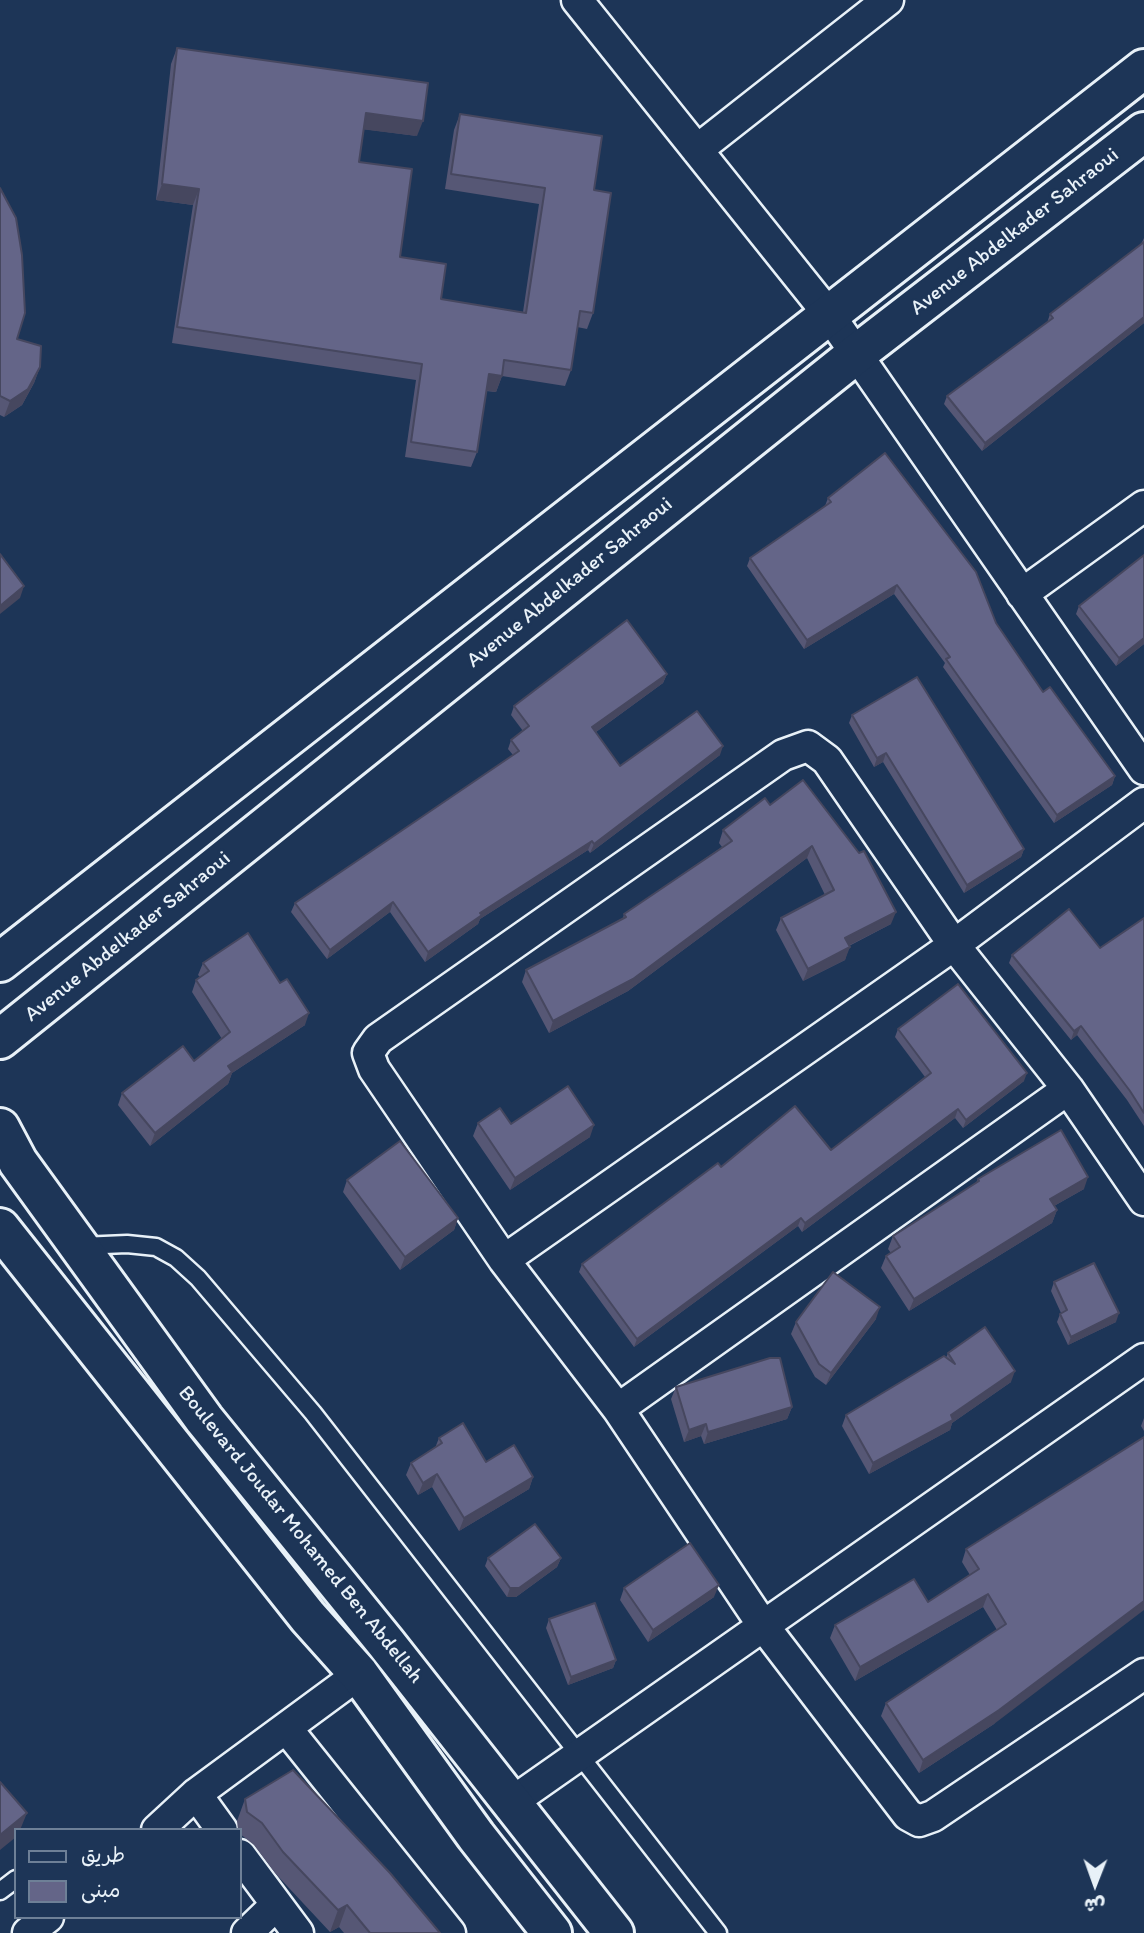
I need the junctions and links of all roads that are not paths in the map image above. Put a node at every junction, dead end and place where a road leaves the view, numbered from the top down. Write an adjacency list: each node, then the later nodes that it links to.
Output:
1 (577, 0): 5 (street)
2 (888, 0): 5 (street)
3 (1144, 69): 6 (main road)
4 (1144, 132): 7 (main road, Avenue Abdelkader Sahraoui)
5 (697, 150): 6 (street)
6 (830, 316): 7 (street); 13 (main road)
7 (855, 355): 9 (street); 14 (main road, Avenue Abdelkader Sahraoui)
8 (1144, 506): 9 (street)
9 (1022, 594): 10 (street)
10 (1144, 769)
11 (1144, 803): 12 (street)
12 (954, 945): 15 (street); 20 (street); 20 (street)
13 (0, 961)
14 (0, 1039)
15 (1068, 1089): 17 (street); 22 (street)
16 (0, 1128): 19 (main road, Boulevard Joudar Mohamed Ben Abdellah)
17 (1144, 1200)
18 (0, 1228): 24 (main road, Boulevard Joudar Mohamed Ben Abdellah)
19 (78, 1246): 27 (lane); 29 (main road, Boulevard Joudar Mohamed Ben Abdellah)
20 (504, 1260): 22 (street)
21 (1144, 1359): 23 (street)
22 (618, 1409): 23 (street)
23 (762, 1624): 25 (street); 27 (street)
24 (359, 1674): 26 (street); 39 (main road, Boulevard Joudar Mohamed Ben Abdellah)
25 (1144, 1674)
26 (287, 1729): 28 (street); 38 (street)
27 (578, 1756): 29 (street); 41 (lane)
28 (196, 1794): 30 (street); 31 (street)
29 (512, 1802): 40 (main road, Boulevard Joudar Mohamed Ben Abdellah)
30 (159, 1828)
31 (221, 1828)
32 (242, 1858): 33 (street)
33 (276, 1905): 36 (street); 37 (street)
34 (46, 1919): 35 (street)
35 (28, 1933)
36 (247, 1933)
37 (298, 1933)
38 (450, 1933)
39 (552, 1933)
40 (614, 1933)
41 (718, 1933)

